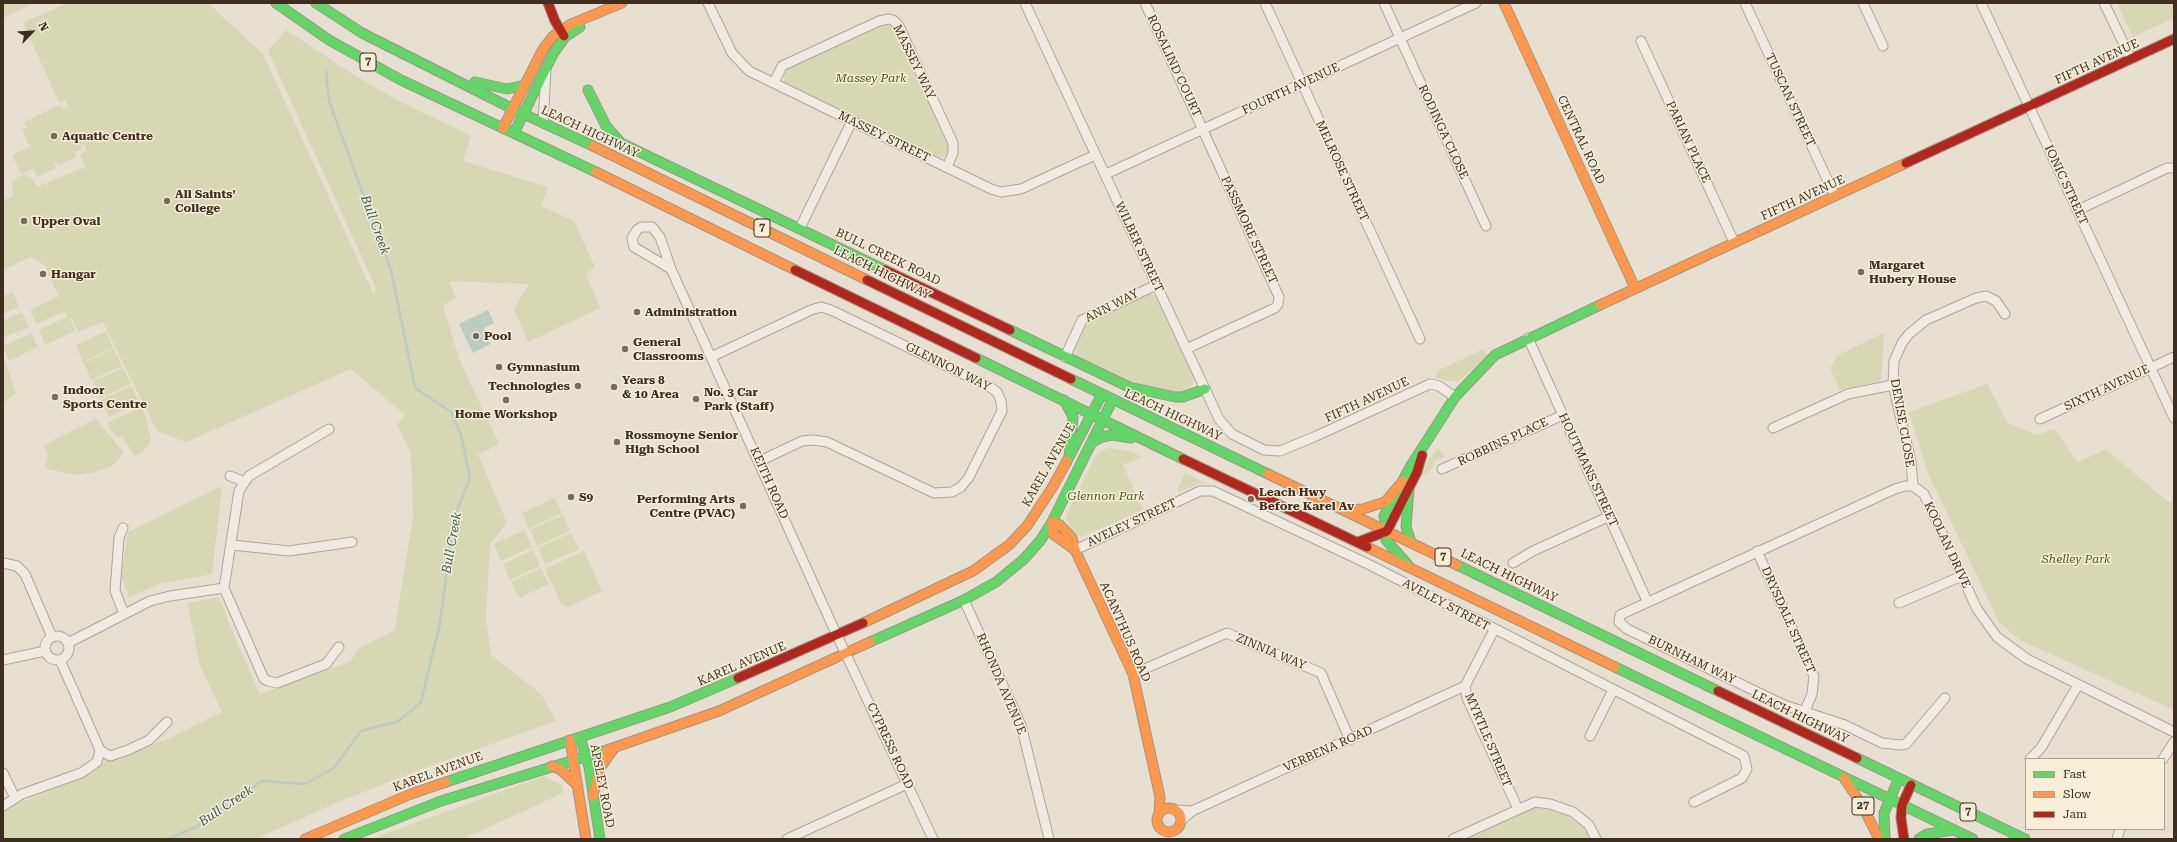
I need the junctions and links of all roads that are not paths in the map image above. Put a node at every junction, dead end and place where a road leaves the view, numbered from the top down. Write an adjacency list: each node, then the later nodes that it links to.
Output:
1 (276, 3): 33 (main road, 7)
2 (316, 3): 21 (main road, LEACH HIGHWAY / 7)
3 (550, 3): 16 (main road)
4 (622, 3): 16 (main road)
5 (708, 3): 24 (street, MASSEY STREET)
6 (1025, 3): 36 (street, WILBER STREET)
7 (1145, 3): 34 (street, ROSALIND COURT)
8 (1265, 3): 25 (street, MELROSE STREET)
9 (1384, 3): 17 (street, RODINGA CLOSE)
10 (1476, 3): 17 (street, FOURTH AVENUE)
11 (1504, 3): 47 (main road, CENTRAL ROAD)
12 (1745, 3): 40 (street, TUSCAN STREET)
13 (1863, 3): 20 (street)
14 (1982, 3): 28 (street, IONIC STREET)
15 (2104, 3): 22 (street)
16 (565, 31): 23 (main road); 26 (main road)
17 (1400, 38): 25 (street, FOURTH AVENUE); 42 (street, RODINGA CLOSE)
18 (2174, 40): 22 (main road, FIFTH AVENUE)
19 (1641, 41): 44 (street, PARIAN PLACE)
20 (1883, 46)
21 (413, 60): 26 (main road); 29 (main road, LEACH HIGHWAY / 7)
22 (2131, 60): 28 (main road, FIFTH AVENUE)
23 (546, 68): 30 (main road); 32 (street)
24 (774, 83): 31 (street, MASSEY STREET); 37 (street, MASSEY WAY)
25 (1302, 84): 34 (street, FOURTH AVENUE); 50 (street, MELROSE STREET)
26 (525, 85): 29 (main road)
27 (588, 90): 43 (main road, BULL CREEK ROAD)
28 (2029, 107): 40 (main road, FIFTH AVENUE); 41 (street, IONIC STREET)
29 (514, 109): 30 (main road, LEACH HIGHWAY / 7); 33 (main road)
30 (523, 114): 32 (main road, LEACH HIGHWAY / 7); 35 (main road)
31 (852, 121): 37 (street, MASSEY STREET); 43 (street)
32 (543, 123): 58 (main road, LEACH HIGHWAY / 7)
33 (503, 128): 35 (main road, 7)
34 (1203, 129): 39 (street, FOURTH AVENUE); 51 (street, PASSMORE STREET)
35 (514, 133): 61 (main road, 7)
36 (1095, 155): 37 (street, MASSEY STREET); 39 (street, WILBER STREET)
37 (947, 167)
38 (2174, 168): 41 (street)
39 (1106, 174): 46 (street, WILBER STREET)
40 (1835, 196): 44 (main road, FIFTH AVENUE)
41 (2078, 210): 55 (street, IONIC STREET)
42 (1486, 226)
43 (800, 228): 53 (main road, BULL CREEK ROAD)
44 (1734, 242): 47 (main road, FIFTH AVENUE)
45 (671, 269): 45 (street, KEITH ROAD); 52 (street, KEITH ROAD)
46 (1156, 285): 51 (street, WILBER STREET); 53 (street, ANN WAY)
47 (1635, 288): 49 (main road, FIFTH AVENUE)
48 (2005, 314): 56 (street, DENISE CLOSE)
49 (1528, 338): 59 (main road, FIFTH AVENUE); 63 (street, HOUTMANS STREET)
50 (1420, 339)
51 (1186, 349): 57 (street, WILBER STREET)
52 (711, 356): 74 (street, KEITH ROAD); 74 (street, GLENNON WAY)
53 (1065, 357): 57 (main road, BULL CREEK ROAD)
54 (2174, 357): 55 (street, SIXTH AVENUE)
55 (2151, 368): 64 (street, IONIC STREET); 66 (street, SIXTH AVENUE)
56 (1893, 385): 67 (street); 79 (street, DENISE CLOSE)
57 (1205, 389): 72 (street, WILBER STREET)
58 (1102, 394): 60 (main road, LEACH HIGHWAY / 7); 62 (main road, KAREL AVENUE)
59 (1455, 396): 71 (main road, FIFTH AVENUE); 72 (street, FIFTH AVENUE)
60 (1113, 399): 65 (main road); 82 (main road, LEACH HIGHWAY / 7)
61 (1064, 400): 62 (main road, 7); 73 (main road)
62 (1092, 413): 65 (main road, 7); 73 (main road, KAREL AVENUE)
63 (1563, 414): 75 (street, ROBBINS PLACE); 83 (street, HOUTMANS STREET)
64 (2174, 418)
65 (1103, 419): 69 (main road, 7); 70 (main road)
66 (2040, 419)
67 (1773, 428)
68 (329, 429): 78 (street)
69 (1146, 441): 70 (main road); 89 (main road, 7)
70 (1093, 442): 84 (main road)
71 (1424, 448): 77 (main road, FIFTH AVENUE); 80 (main road, FIFTH AVENUE)
72 (1287, 449)
73 (1069, 457): 81 (main road, KAREL AVENUE)
74 (760, 461): 104 (street, KEITH ROAD)
75 (1442, 469)
76 (230, 476): 78 (street)
77 (1403, 481): 82 (main road); 87 (main road, FIFTH AVENUE)
78 (244, 482): 91 (street)
79 (1913, 486): 93 (street); 97 (street, KOOLAN DRIVE)
80 (1409, 489): 87 (main road, FIFTH AVENUE); 90 (main road)
81 (1048, 496): 84 (main road, ACANTHUS ROAD); 85 (main road, KAREL AVENUE)
82 (1344, 510): 87 (main road, LEACH HIGHWAY / 7)
83 (1610, 516): 95 (street); 100 (street, HOUTMANS STREET)
84 (1052, 522): 85 (main road); 92 (main road, ACANTHUS ROAD); 99 (main road)
85 (1027, 526): 104 (main road, KAREL AVENUE)
86 (123, 528): 102 (street)
87 (1387, 530): 89 (main road); 90 (main road, LEACH HIGHWAY / 7); 96 (main road, FIFTH AVENUE)
88 (352, 542): 91 (street)
89 (1358, 542): 96 (main road, 7)
90 (1411, 542): 134 (main road, LEACH HIGHWAY / 7)
91 (232, 545): 98 (street)
92 (1075, 550): 103 (street, AVELEY STREET); 112 (main road, ACANTHUS ROAD)
93 (1757, 551): 100 (street); 117 (street, DRYSDALE STREET)
94 (3, 563): 105 (street)
95 (1513, 563)
96 (1410, 567): 133 (main road, 7)
97 (1962, 576): 101 (street); 113 (street, KOOLAN DRIVE)
98 (224, 588): 102 (street); 107 (street)
99 (964, 600): 109 (main road); 158 (street, RHONDA AVENUE)
100 (1647, 601): 117 (street, BURNHAM WAY)
101 (1899, 603)
102 (124, 614): 106 (street)
103 (1494, 630): 114 (street, MYRTLE STREET); 115 (street, AVELEY STREET)
104 (837, 634): 109 (street, KEITH ROAD); 121 (main road, KAREL AVENUE)
105 (52, 637): 106 (street); 108 (street)
106 (68, 643): 111 (street)
107 (340, 647)
108 (45, 651): 110 (street); 111 (street)
109 (846, 654): 125 (main road); 135 (street, CYPRESS ROAD)
110 (3, 660)
111 (60, 660): 126 (street)
112 (1133, 674): 123 (street, ZINNIA WAY); 139 (main road, ACANTHUS ROAD)
113 (2078, 685): 119 (street, KOOLAN DRIVE); 128 (street)
114 (1465, 686): 123 (street, VERBENA ROAD); 145 (street, MYRTLE STREET)
115 (1613, 690): 120 (street); 142 (street, AVELEY STREET)
116 (1945, 698): 117 (street, BURNHAM WAY)
117 (1804, 713)
118 (167, 722): 126 (street)
119 (2174, 732)
120 (1590, 736)
121 (580, 737): 122 (main road, KAREL AVENUE); 127 (main road, APSLEY ROAD)
122 (570, 740): 130 (main road, APSLEY ROAD); 152 (main road, KAREL AVENUE)
123 (1350, 740): 147 (street, VERBENA ROAD)
124 (2174, 742): 129 (street)
125 (614, 748): 127 (main road); 138 (main road)
126 (100, 750): 140 (street)
127 (586, 756): 130 (main road); 138 (main road, APSLEY ROAD)
128 (2031, 758)
129 (2164, 758)
130 (574, 760): 131 (main road); 137 (main road, APSLEY ROAD)
131 (552, 766): 137 (main road); 153 (main road)
132 (3, 773): 140 (street)
133 (1843, 776): 141 (main road, 7); 161 (main road, 27)
134 (1899, 778): 136 (main road, LEACH HIGHWAY / 7); 141 (main road, 27)
135 (907, 784): 156 (street); 157 (street, CYPRESS ROAD)
136 (1911, 785): 143 (main road); 166 (main road, LEACH HIGHWAY / 7)
137 (578, 786): 154 (main road, APSLEY ROAD)
138 (593, 796): 155 (main road, APSLEY ROAD)
139 (1160, 797): 146 (main road, ACANTHUS ROAD); 148 (main road, ACANTHUS ROAD)
140 (15, 798): 144 (street)
141 (1889, 799): 143 (main road, 7); 162 (main road, 27)
142 (1694, 802)
143 (1902, 805): 150 (main road, 7); 163 (main road)
144 (3, 806)
145 (1518, 809): 159 (street); 160 (street)
146 (1172, 810): 147 (street, VERBENA ROAD); 148 (main road); 149 (main road, ACANTHUS ROAD)
147 (1192, 811): 149 (street, VERBENA ROAD)
148 (1160, 813): 151 (main road, ACANTHUS ROAD)
149 (1180, 821): 151 (main road, ACANTHUS ROAD)
150 (1953, 830): 164 (main road); 165 (main road, 7)
151 (1171, 835)
152 (305, 839)
153 (344, 839)
154 (586, 839)
155 (600, 839)
156 (787, 839)
157 (933, 839)
158 (1049, 839)
159 (1453, 839)
160 (1596, 839)
161 (1879, 839)
162 (1885, 839)
163 (1904, 839)
164 (1919, 839)
165 (1973, 839)
166 (2025, 839)

